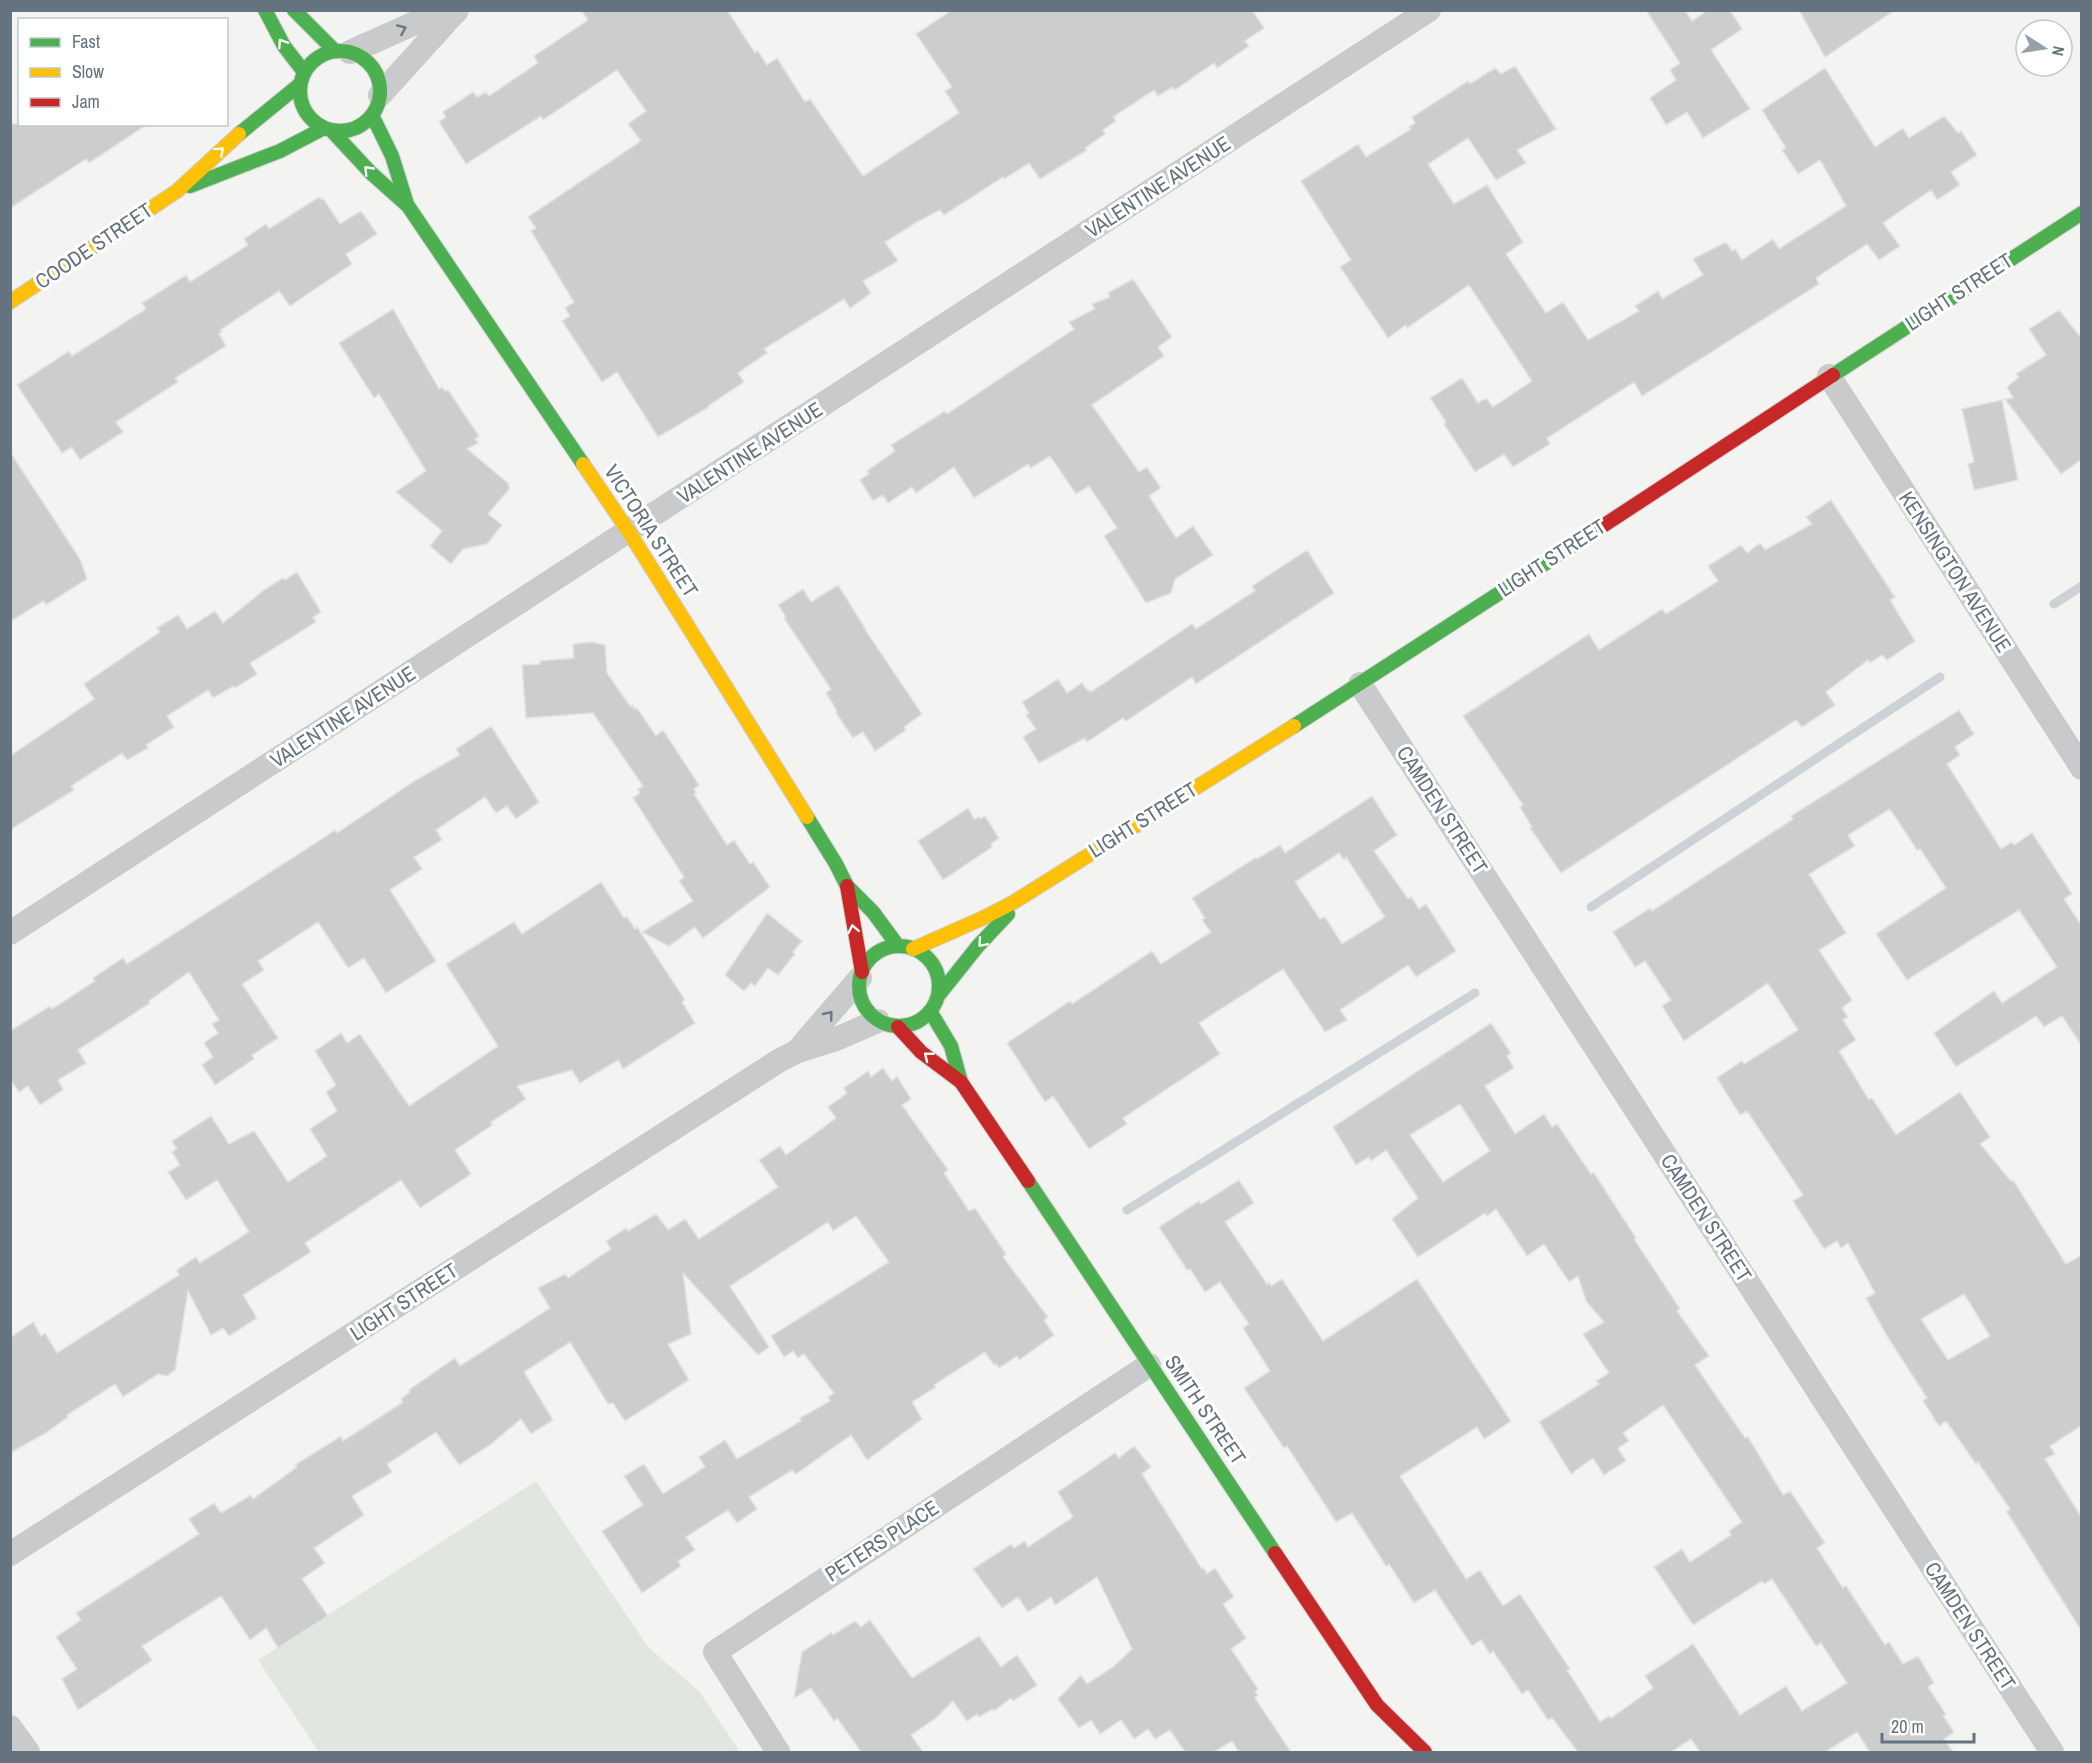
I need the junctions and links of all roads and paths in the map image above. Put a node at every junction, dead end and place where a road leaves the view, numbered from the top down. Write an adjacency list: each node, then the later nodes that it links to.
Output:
1 (265, 10): 6 (street, one-way to 1)
2 (294, 10): 5 (street)
3 (1429, 10): 14 (street, VALENTINE AVENUE)
4 (456, 11): 5 (street, one-way to 4); 7 (street)
5 (342, 51): 6 (street); 7 (street)
6 (302, 79): 8 (street); 9 (street, COODE STREET, one-way to 6)
7 (376, 105): 8 (street); 10 (street, VICTORIA STREET)
8 (328, 129): 9 (street, COODE STREET); 10 (street, VICTORIA STREET, one-way to 8)
9 (177, 191): 12 (street, COODE STREET)
10 (408, 206): 14 (street, VICTORIA STREET)
11 (2082, 213): 13 (street, LIGHT STREET)
12 (10, 302)
13 (1829, 376): 15 (street, LIGHT STREET); 16 (street, KENSINGTON AVENUE)
14 (629, 532): 17 (street, VICTORIA STREET); 19 (street, VALENTINE AVENUE)
15 (1360, 684): 18 (street, LIGHT STREET); 34 (street, CAMDEN STREET)
16 (2082, 768)
17 (847, 886): 20 (street, VICTORIA STREET); 22 (street, VICTORIA STREET, one-way to 17)
18 (1021, 900): 21 (street, LIGHT STREET); 23 (street, LIGHT STREET, one-way to 23)
19 (10, 933)
20 (898, 946): 21 (street); 22 (street)
21 (912, 949): 23 (street)
22 (861, 975): 25 (street); 26 (street, LIGHT STREET, one-way to 22)
23 (938, 996): 24 (street)
24 (930, 1011): 25 (street); 27 (street, SMITH STREET)
25 (888, 1024): 26 (street, LIGHT STREET); 27 (street, SMITH STREET, one-way to 25)
26 (798, 1051): 29 (street, LIGHT STREET)
27 (961, 1082): 28 (street, SMITH STREET)
28 (1149, 1365): 32 (street, PETERS PLACE); 33 (street, SMITH STREET)
29 (10, 1554)
30 (10, 1727): 31 (street)
31 (28, 1752)
32 (778, 1752)
33 (1425, 1752)
34 (2052, 1752)

